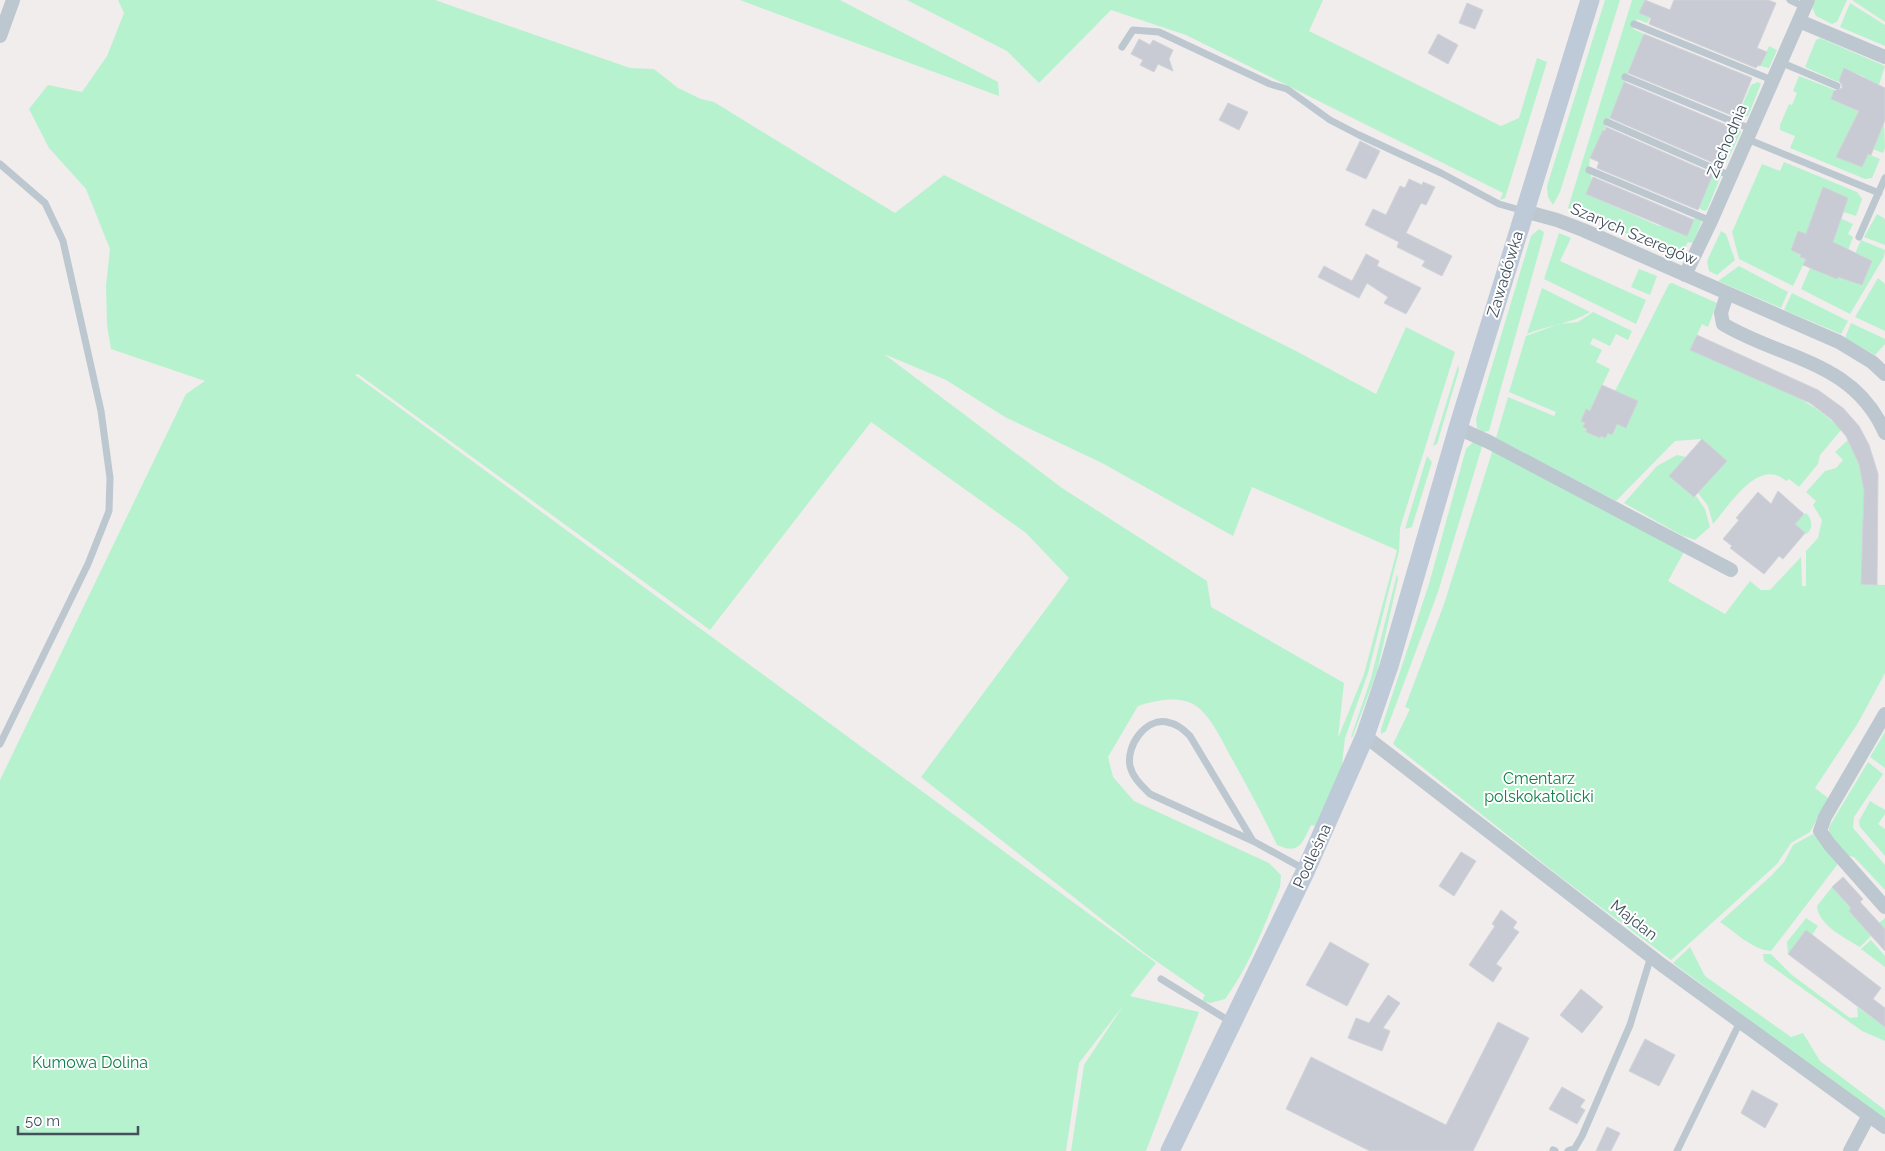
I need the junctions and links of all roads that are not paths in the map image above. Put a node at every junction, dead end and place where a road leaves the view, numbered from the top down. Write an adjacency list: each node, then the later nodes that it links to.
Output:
1 (13, 0): 7 (street)
2 (1590, 0): 21 (main road, Zawadówka)
3 (1790, 0): 4 (lane)
4 (1806, 3): 5 (street, Zachodnia)
5 (1799, 20): 9 (street); 10 (street, Zachodnia)
6 (1634, 24): 12 (lane)
7 (0, 36)
8 (1122, 47): 21 (lane)
9 (1885, 57)
10 (1780, 62): 12 (street, Zachodnia); 13 (lane)
11 (1626, 77): 15 (lane)
12 (1772, 80): 15 (street, Zachodnia)
13 (1836, 86)
14 (1607, 122): 18 (lane)
15 (1749, 134): 18 (street, Zachodnia); 20 (lane)
16 (0, 164): 33 (lane)
17 (1589, 170): 22 (lane)
18 (1731, 176): 22 (street, Zachodnia)
19 (1885, 178): 20 (lane)
20 (1879, 193): 23 (lane)
21 (1524, 211): 24 (street, Szarych Szeregów); 27 (main road, Zawadówka)
22 (1711, 222): 24 (street, Zachodnia)
23 (1859, 237)
24 (1686, 276): 25 (street, Szarych Szeregów)
25 (1727, 294): 26 (street, Szarych Szeregów); 28 (street)
26 (1885, 374)
27 (1458, 428): 29 (main road, Zawadówka); 30 (street)
28 (1885, 433)
29 (1422, 548): 32 (main road, Podleśna)
30 (1731, 570)
31 (1885, 714): 36 (street)
32 (1365, 736): 35 (main road, Podleśna); 37 (street, Majdan)
33 (0, 744)
34 (1253, 841): 34 (lane); 35 (lane)
35 (1306, 870): 39 (main road, Podleśna)
36 (1885, 907)
37 (1651, 956): 40 (street, Majdan); 44 (lane)
38 (1161, 979): 39 (lane)
39 (1231, 1022): 43 (main road, Podleśna)
40 (1740, 1022): 41 (street, Majdan); 45 (lane)
41 (1869, 1115): 42 (street, Majdan); 46 (street)
42 (1885, 1127)
43 (1170, 1151)
44 (1568, 1151)
45 (1677, 1151)
46 (1850, 1151)

